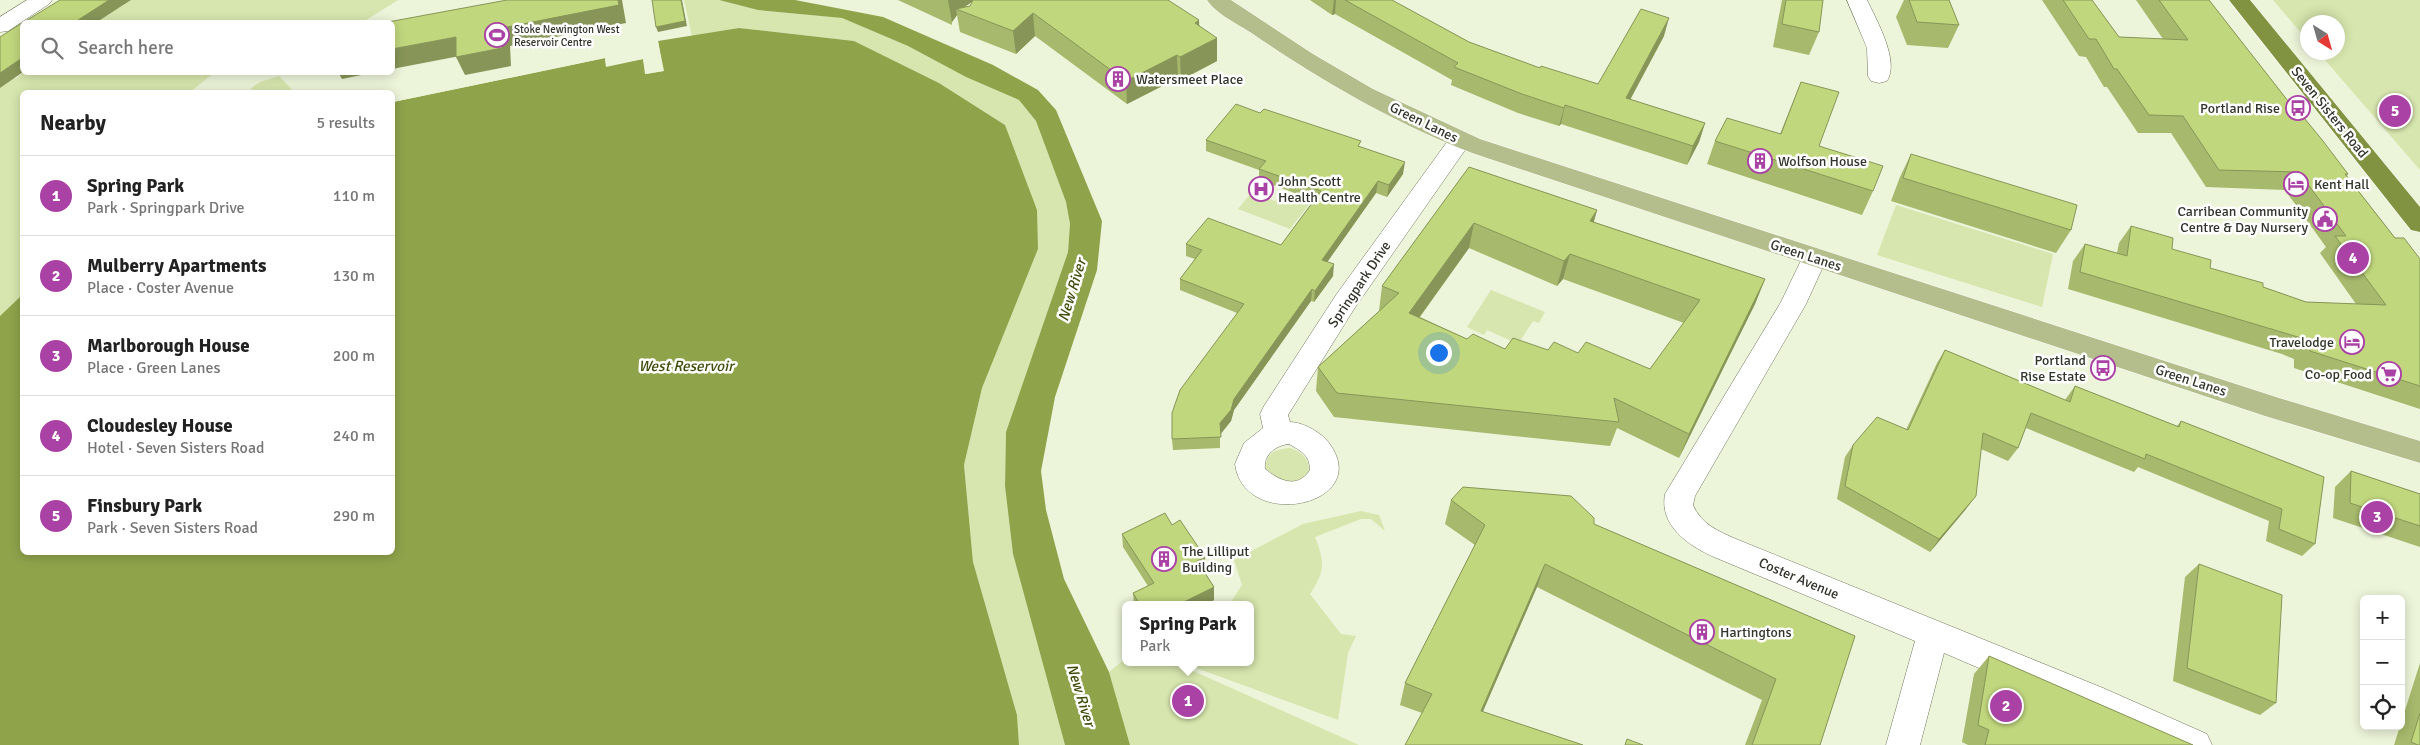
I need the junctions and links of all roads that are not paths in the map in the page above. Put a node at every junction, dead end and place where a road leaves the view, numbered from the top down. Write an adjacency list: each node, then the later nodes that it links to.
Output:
1 (42, 0): 5 (street)
2 (1218, 0): 7 (main road, Green Lanes)
3 (1857, 0): 6 (street)
4 (2239, 0): 8 (highway, Seven Sisters Road)
5 (0, 26)
6 (1879, 76)
7 (1460, 140): 9 (main road, Green Lanes); 10 (street, Springpark Drive)
8 (2420, 224)
9 (1814, 258): 11 (main road, Green Lanes); 12 (street, Coster Avenue)
10 (1278, 434)
11 (2420, 452)
12 (1933, 634): 13 (street); 14 (street, Coster Avenue)
13 (1904, 745)
14 (2195, 745)

